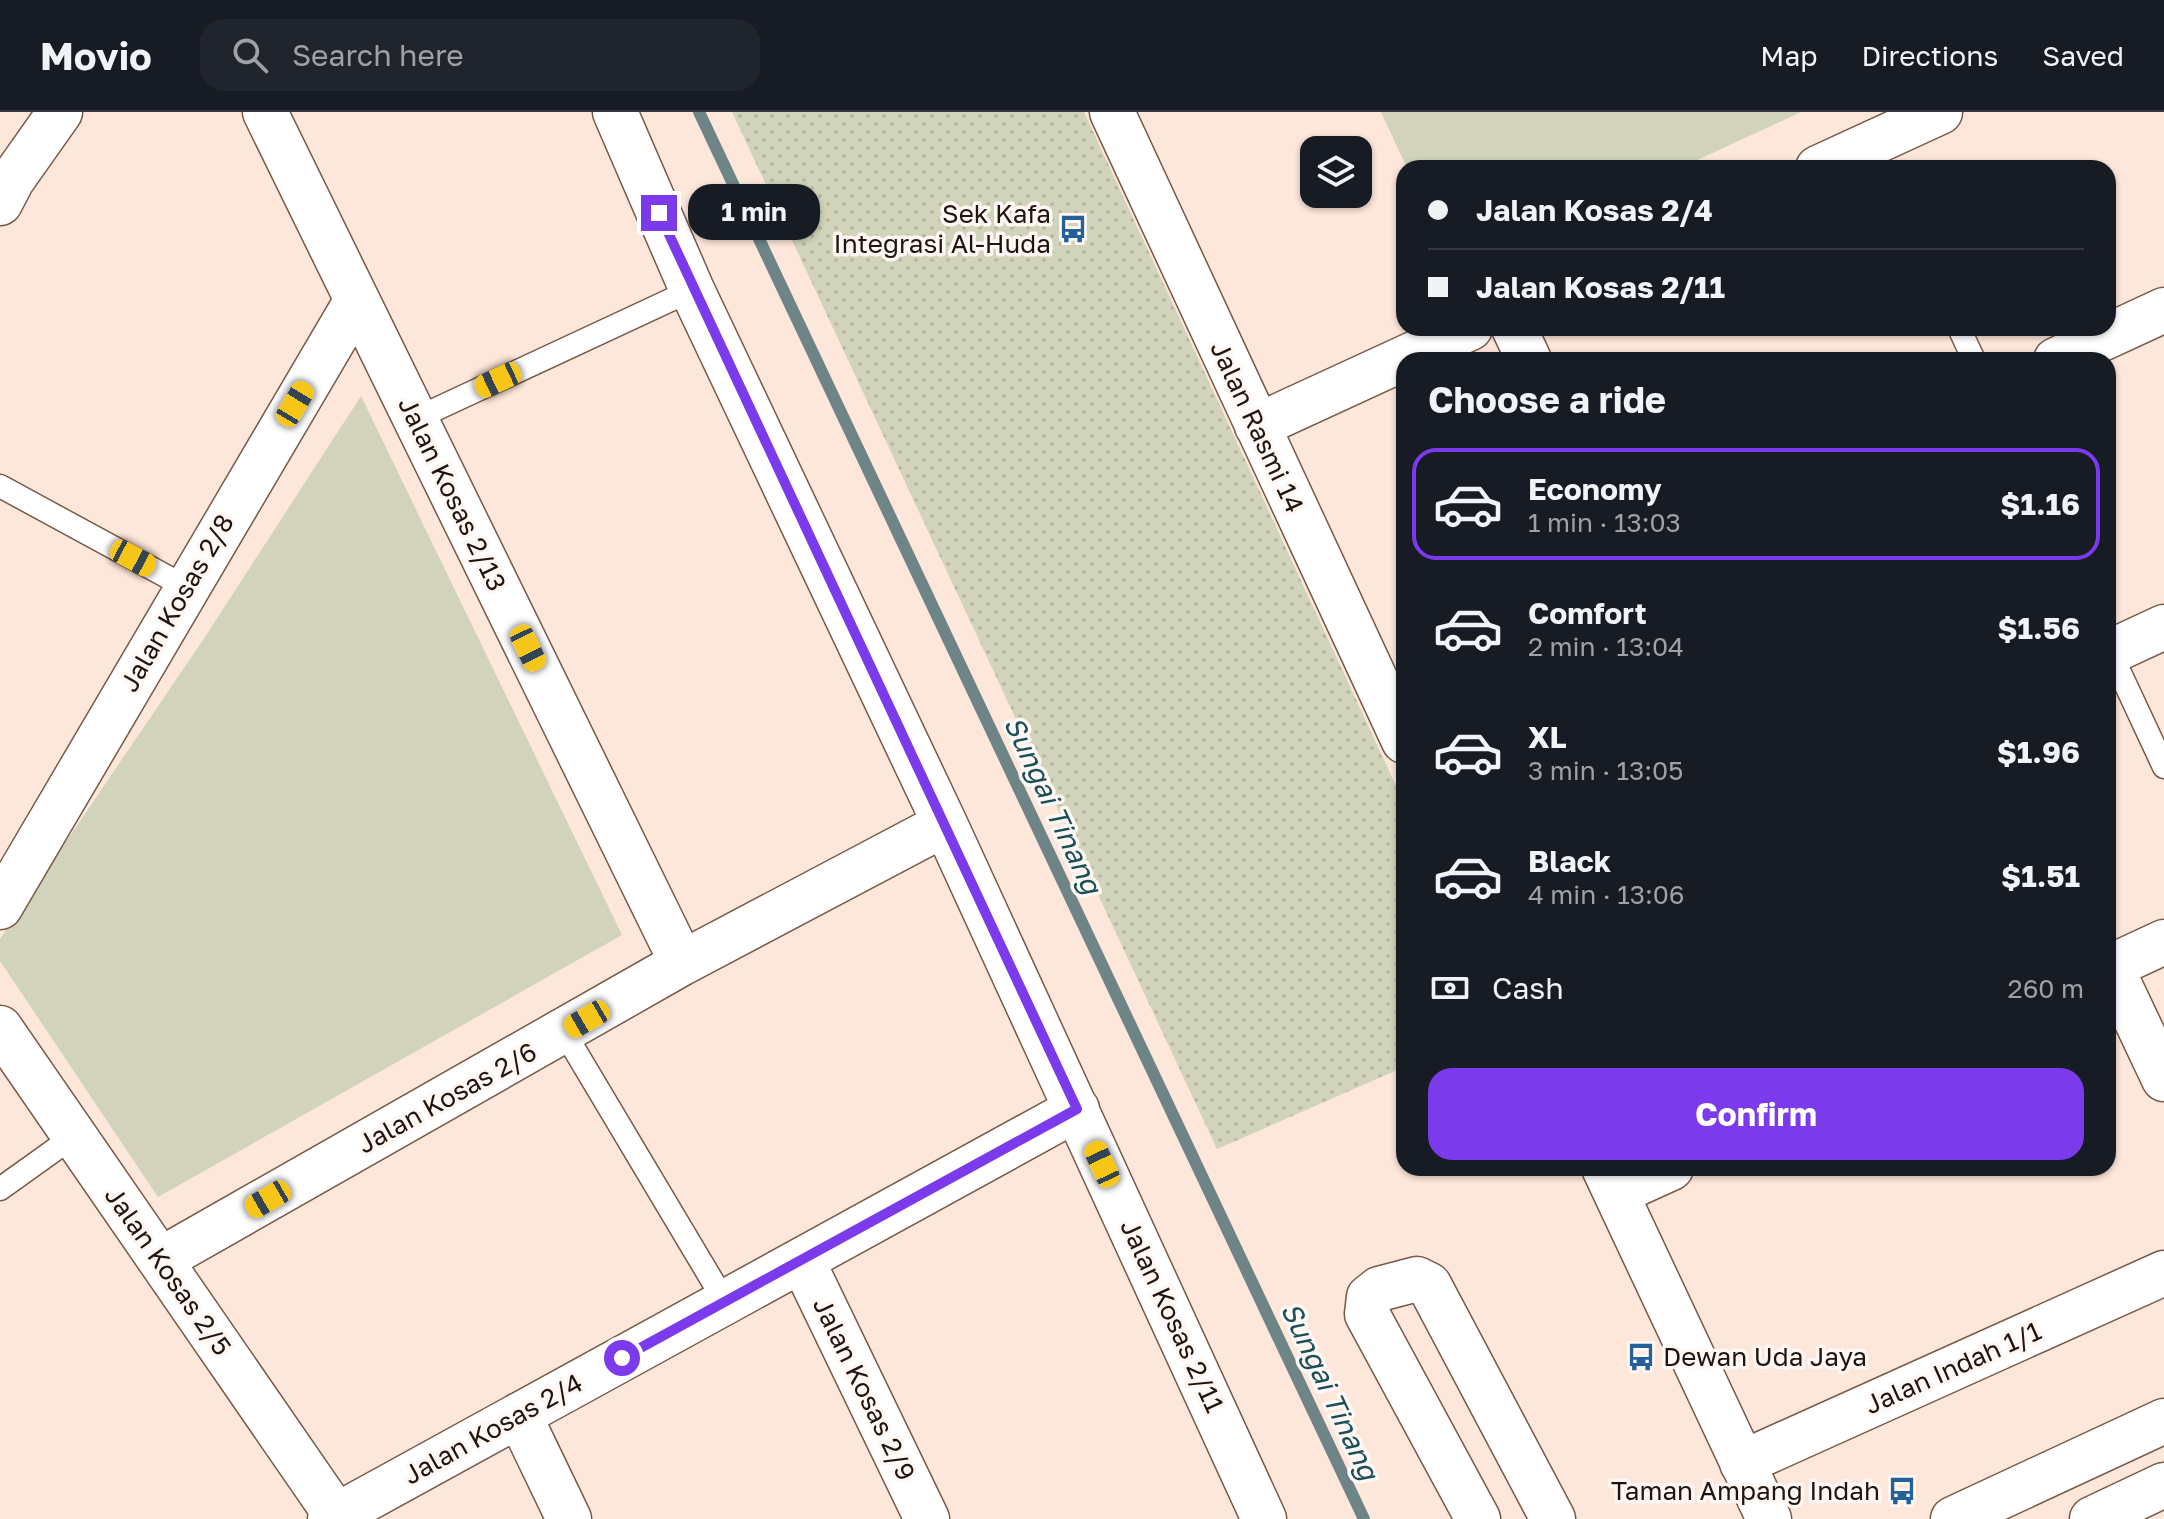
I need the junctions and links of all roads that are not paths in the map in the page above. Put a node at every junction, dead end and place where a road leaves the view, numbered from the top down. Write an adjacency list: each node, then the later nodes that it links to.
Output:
1 (60, 112): 8 (street)
2 (265, 112): 10 (street, Jalan Kosas 2/13)
3 (615, 112): 9 (street, Jalan Kosas 2/11)
4 (1112, 112): 19 (street, Jalan Rasmi 14)
5 (1940, 112): 6 (street)
6 (1879, 155): 7 (street)
7 (1856, 160)
8 (0, 203)
9 (692, 290): 18 (lane); 27 (street, Jalan Kosas 2/11)
10 (357, 300): 18 (street, Jalan Kosas 2/13); 21 (street, Jalan Kosas 2/8)
11 (2164, 310): 12 (street)
12 (2116, 332)
13 (1453, 336): 15 (street)
14 (2108, 336): 16 (street)
15 (1418, 352)
16 (2073, 352)
17 (1396, 362): 19 (street)
18 (415, 419): 30 (street, Jalan Kosas 2/13)
19 (1257, 426): 25 (street, Jalan Rasmi 14)
20 (0, 486): 21 (lane)
21 (186, 587): 28 (street, Jalan Kosas 2/8)
22 (2164, 627): 23 (street)
23 (2116, 647)
24 (2116, 665): 26 (lane)
25 (1396, 724)
26 (2164, 767)
27 (945, 824): 30 (street, Jalan Kosas 2/6); 36 (street, Jalan Kosas 2/11)
28 (0, 907)
29 (2164, 942): 31 (street)
30 (682, 963): 34 (street, Jalan Kosas 2/6)
31 (2116, 964)
32 (2116, 981): 35 (street)
33 (0, 1028): 37 (street, Jalan Kosas 2/5)
34 (564, 1032): 41 (street, Jalan Kosas 2/6); 44 (lane)
35 (2164, 1079)
36 (1077, 1109): 42 (street, Jalan Kosas 2/4); 52 (street, Jalan Kosas 2/11)
37 (74, 1136): 40 (lane); 41 (street, Jalan Kosas 2/5)
38 (1633, 1176): 39 (street)
39 (1610, 1181): 47 (street)
40 (0, 1189)
41 (160, 1260): 49 (street, Jalan Kosas 2/5)
42 (802, 1260): 44 (street, Jalan Kosas 2/4); 51 (street, Jalan Kosas 2/9)
43 (2164, 1273): 47 (street, Jalan Indah 1/1)
44 (725, 1302): 45 (street, Jalan Kosas 2/4)
45 (519, 1415): 49 (street, Jalan Kosas 2/4); 50 (street)
46 (2164, 1421): 56 (street)
47 (1742, 1463): 55 (street)
48 (2164, 1485): 57 (street)
49 (333, 1517)
50 (569, 1519)
51 (927, 1519)
52 (1264, 1519)
53 (1478, 1519): 54 (street)
54 (1553, 1519)
55 (1769, 1519)
56 (1953, 1519)
57 (2092, 1519)

